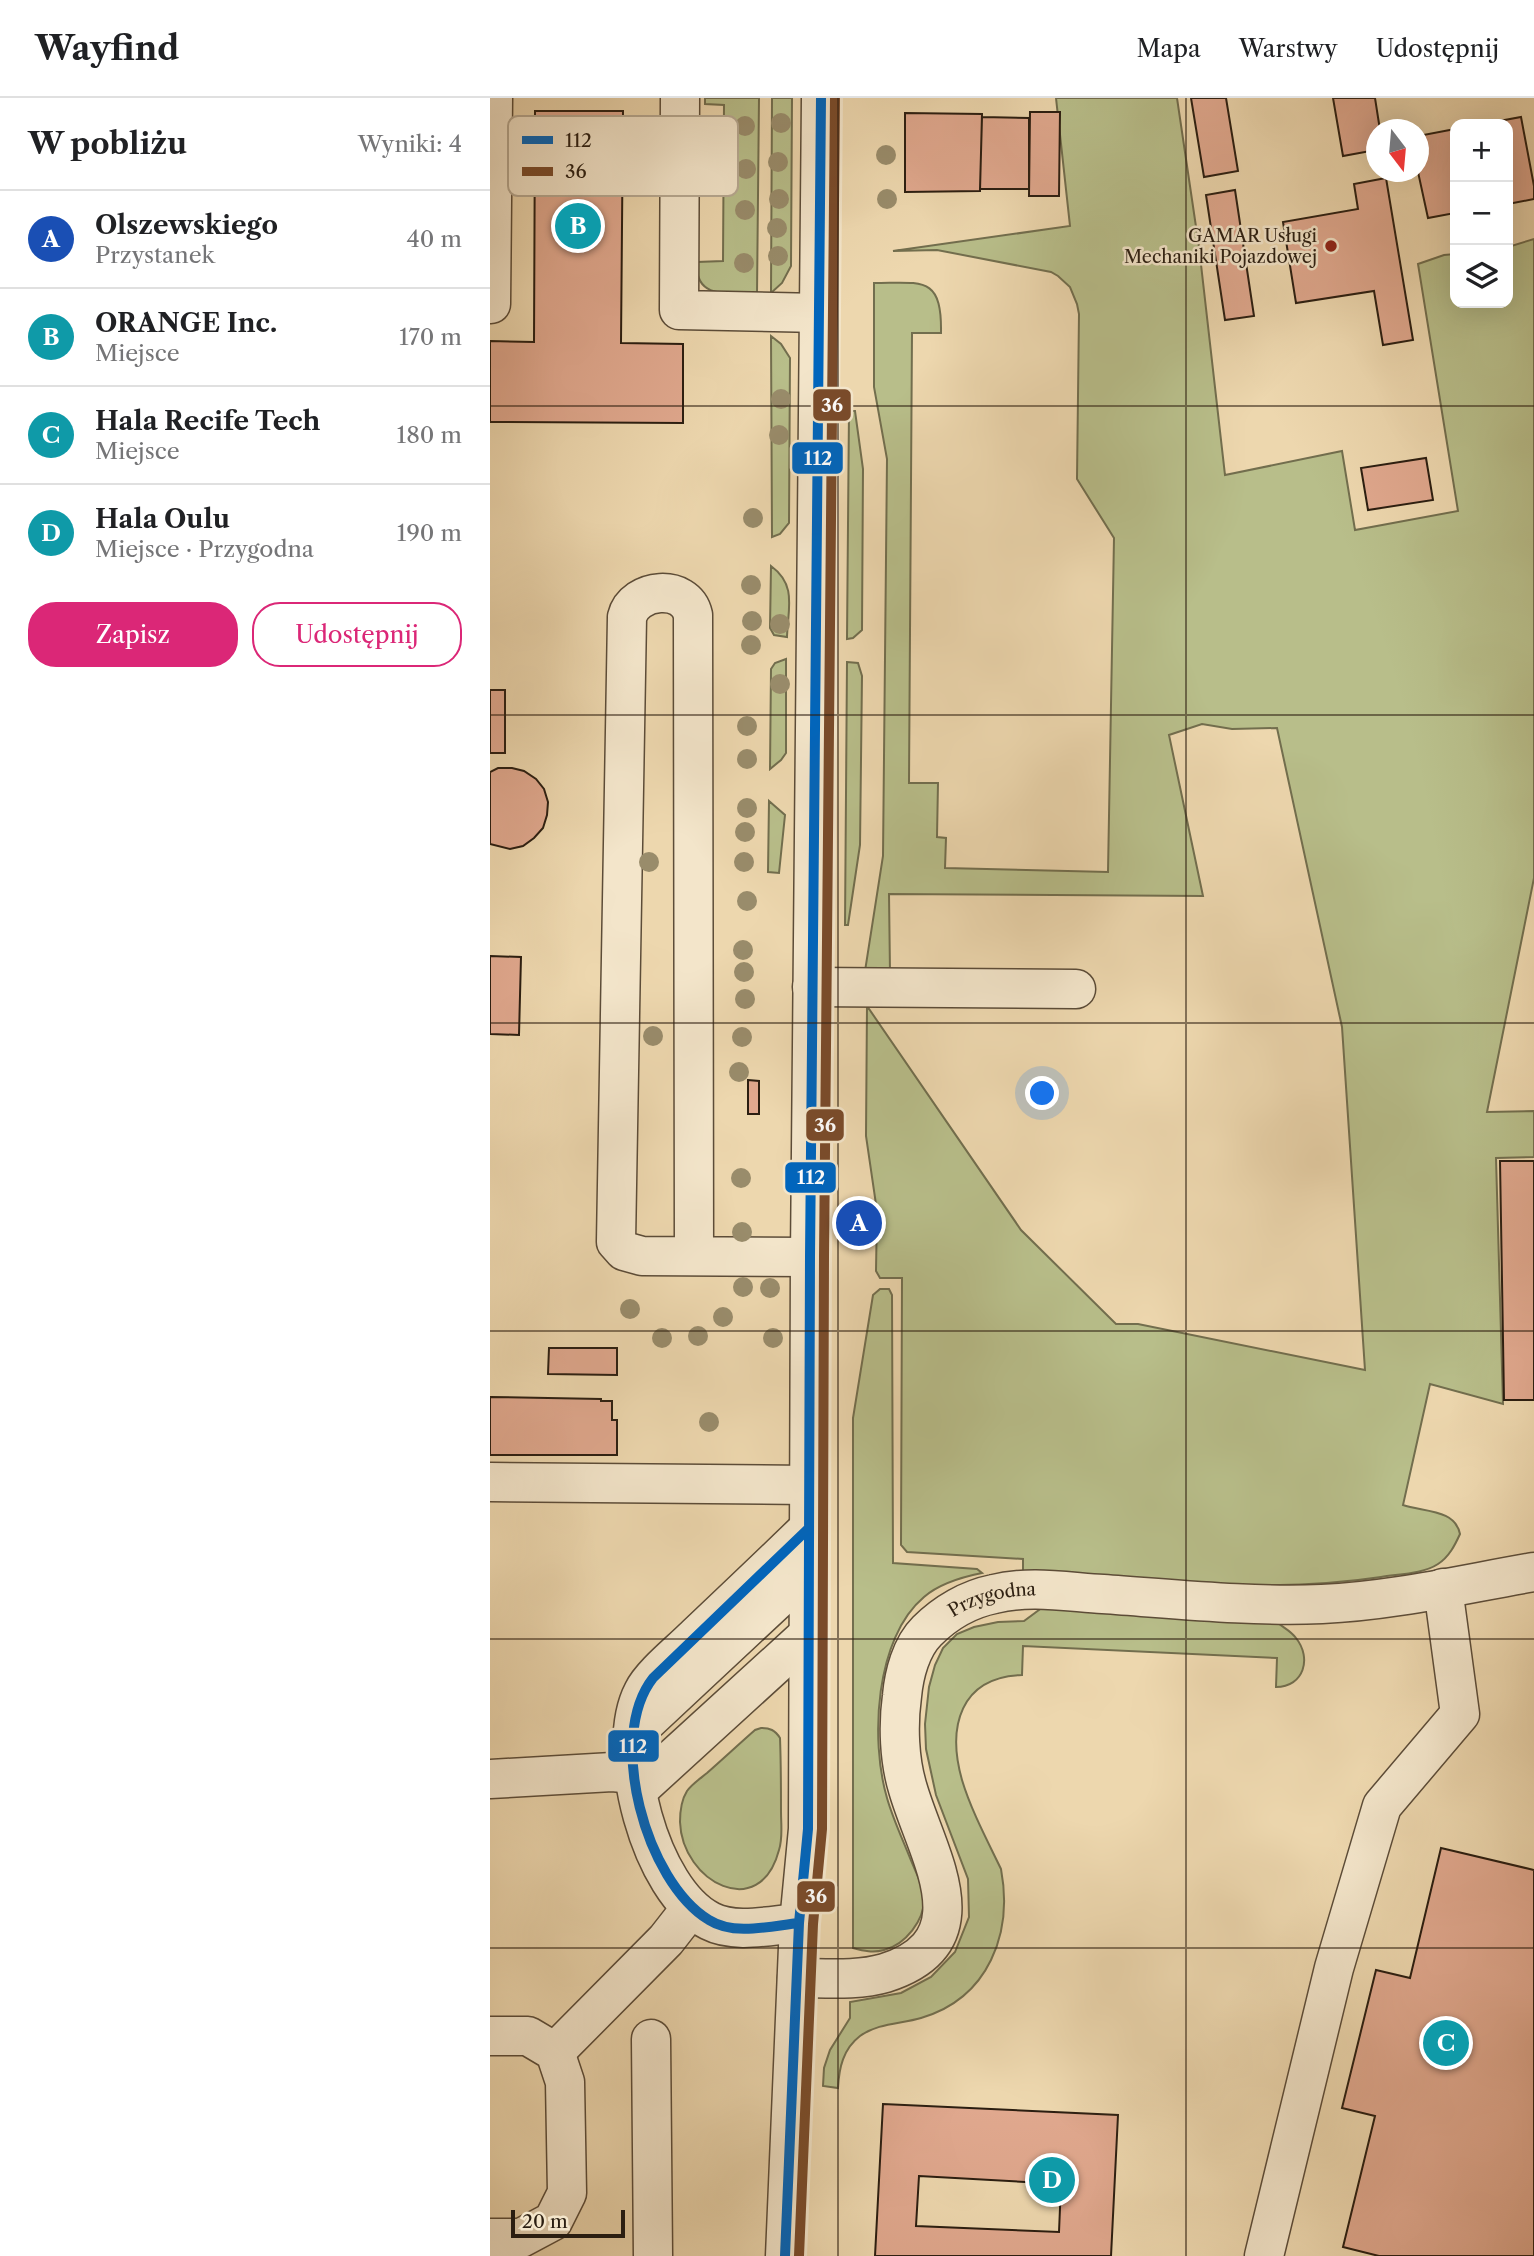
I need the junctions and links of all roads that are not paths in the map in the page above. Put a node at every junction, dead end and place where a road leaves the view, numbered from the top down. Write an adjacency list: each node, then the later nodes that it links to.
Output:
1 (493, 98): 6 (street)
2 (680, 98): 4 (street)
3 (821, 98): 7 (street)
4 (680, 116)
5 (680, 196): 7 (street)
6 (491, 304)
7 (820, 313): 8 (street)
8 (812, 987): 9 (street); 11 (street)
9 (1076, 989)
10 (694, 1256): 10 (street); 11 (street)
11 (810, 1257): 13 (street)
12 (490, 1482): 13 (street)
13 (809, 1485): 14 (street)
14 (809, 1528): 17 (street); 18 (street)
15 (1534, 1572): 16 (street, Przygodna)
16 (1444, 1588): 22 (street, Przygodna); 29 (street)
17 (809, 1619): 18 (street); 18 (street); 21 (street)
18 (637, 1775): 19 (street); 20 (street)
19 (490, 1779)
20 (691, 1908): 21 (street); 25 (street)
21 (799, 1923): 22 (street)
22 (797, 1978): 28 (street)
23 (490, 2036): 25 (street)
24 (651, 2039): 27 (street)
25 (555, 2052): 26 (street)
26 (490, 2238)
27 (653, 2256)
28 (785, 2256)
29 (1264, 2256)

